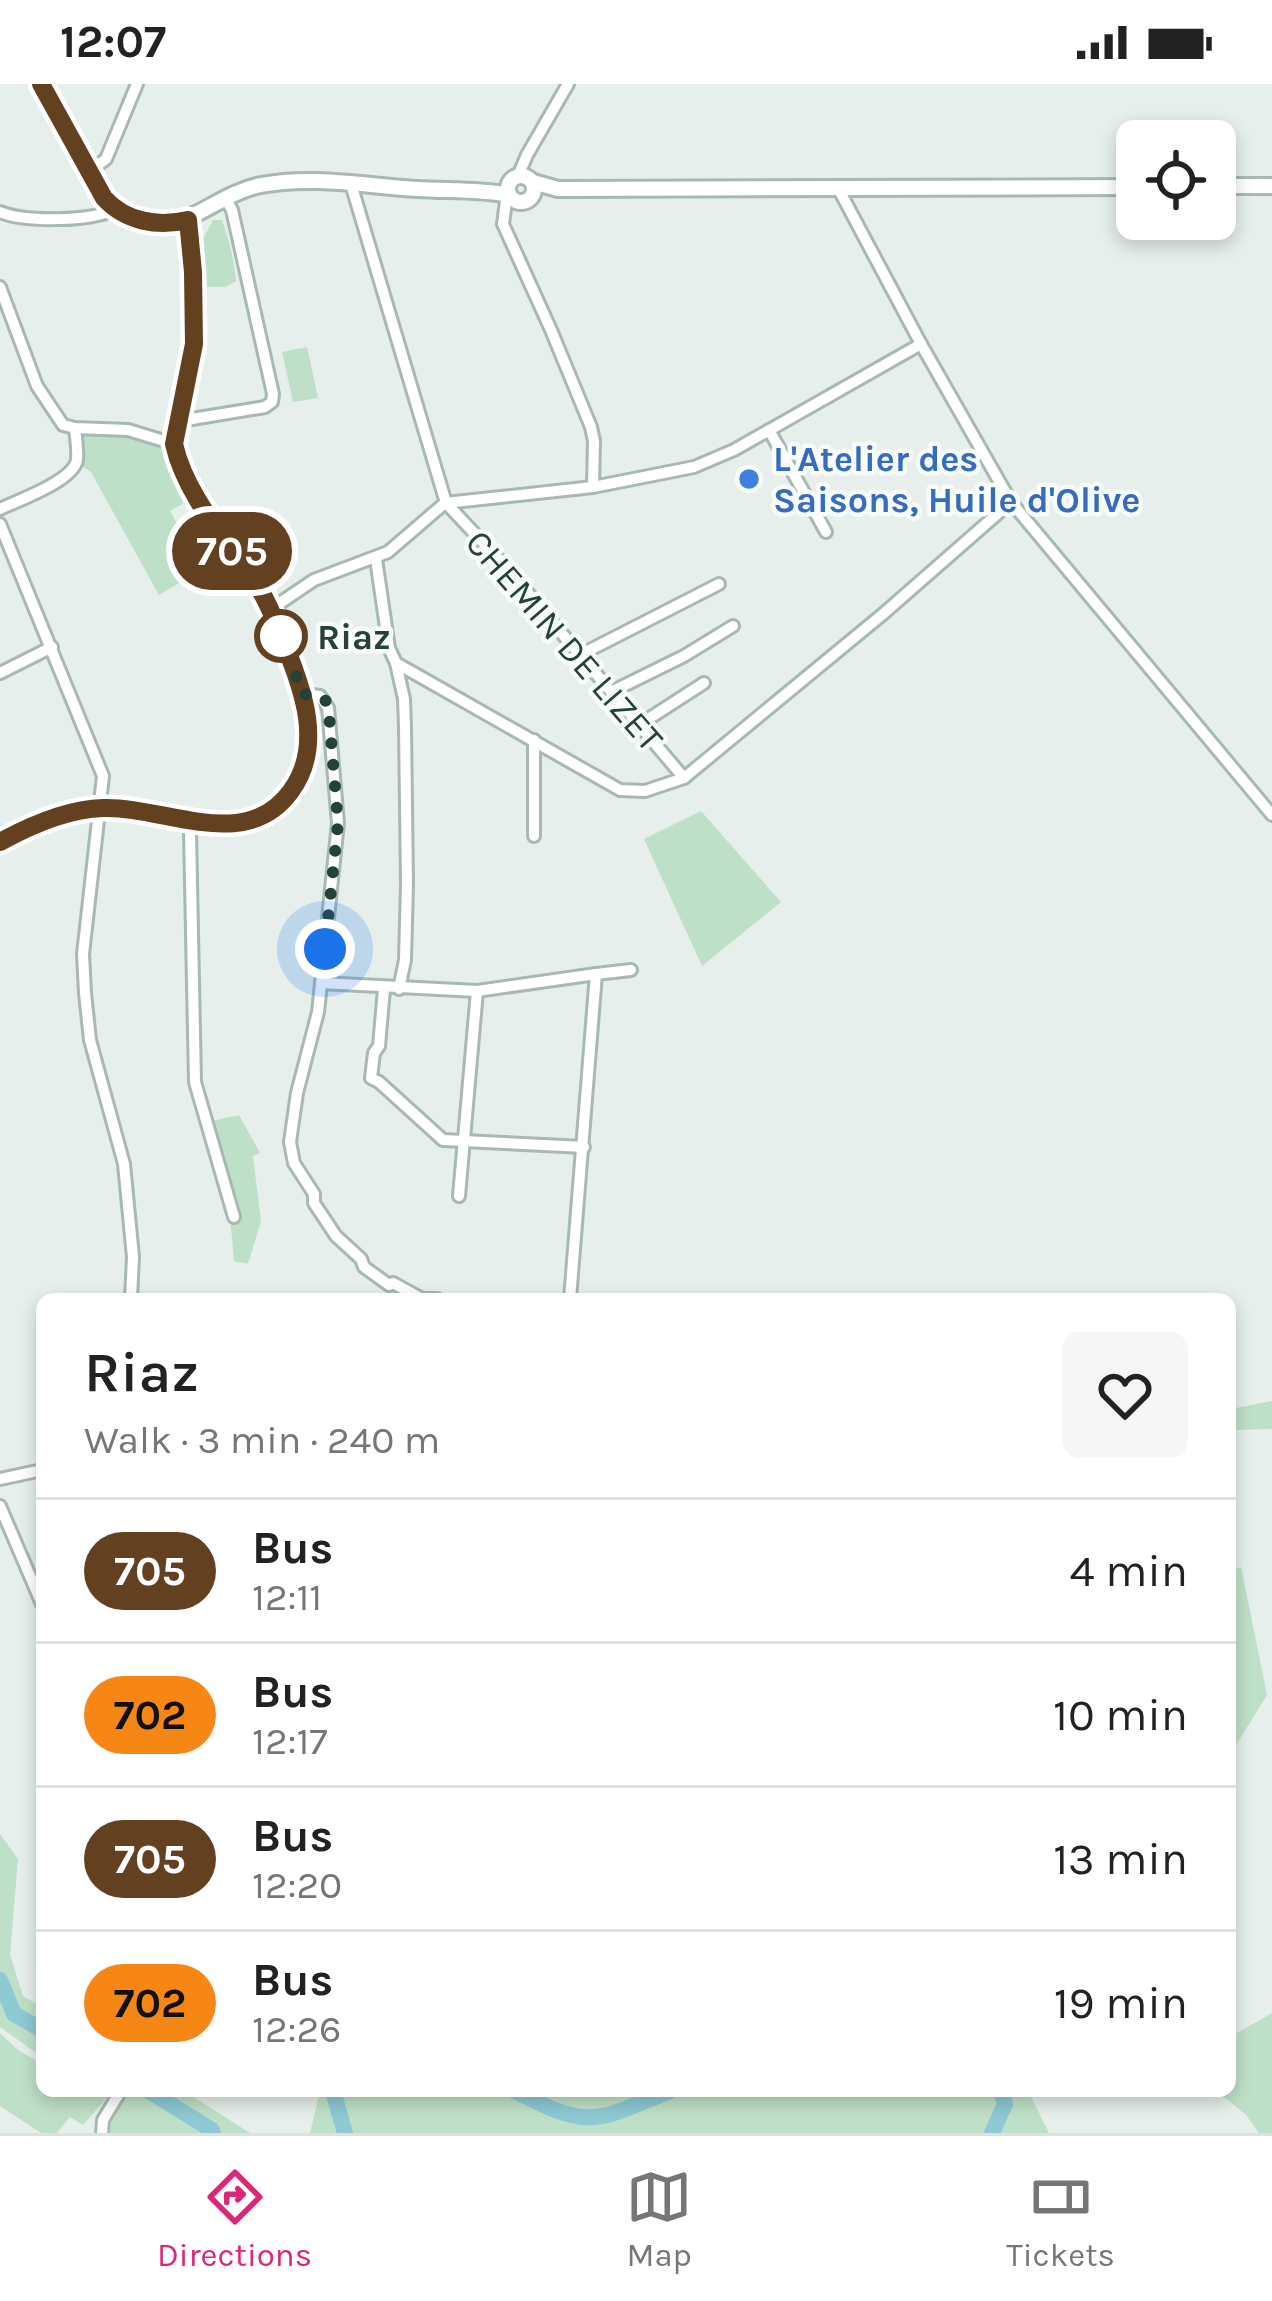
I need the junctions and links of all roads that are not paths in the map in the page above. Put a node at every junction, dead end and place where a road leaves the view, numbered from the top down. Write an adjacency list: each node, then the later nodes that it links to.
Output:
1 (41, 84): 4 (street)
2 (137, 84): 4 (street)
3 (568, 84): 10 (street)
4 (89, 172): 12 (street)
5 (351, 184): 10 (street); 11 (street); 22 (street)
6 (1236, 186): 7 (street)
7 (1272, 186)
8 (1116, 187): 9 (street)
9 (838, 188): 10 (street); 16 (street)
10 (520, 189): 21 (street)
11 (225, 198): 14 (street); 17 (street)
12 (115, 209): 13 (street); 14 (street)
13 (2, 218)
14 (188, 220): 17 (street)
15 (0, 287): 18 (street)
16 (922, 344): 19 (street); 23 (street)
17 (181, 418): 20 (street)
18 (75, 428): 20 (street); 24 (street)
19 (769, 430): 21 (street); 26 (street)
20 (174, 444): 29 (street)
21 (593, 488): 22 (street)
22 (446, 502): 27 (street); 32 (street, CHEMIN DE LIZET)
23 (1011, 502): 40 (street); 42 (street)
24 (0, 508)
25 (0, 524): 31 (street)
26 (824, 529)
27 (376, 559): 29 (street); 33 (street)
28 (719, 584): 32 (street)
29 (271, 610): 37 (street)
30 (733, 626): 36 (street)
31 (52, 647): 34 (street); 41 (street)
32 (580, 655): 36 (street, CHEMIN DE LIZET)
33 (396, 663): 39 (street); 50 (street)
34 (0, 673)
35 (704, 683): 38 (street)
36 (611, 692): 38 (street, CHEMIN DE LIZET)
37 (303, 694): 43 (street); 48 (street)
38 (639, 725): 40 (street, CHEMIN DE LIZET)
39 (534, 740): 40 (street); 44 (street)
40 (684, 778)
41 (99, 808): 43 (street); 45 (street); 56 (street)
42 (1272, 815)
43 (193, 821): 55 (street)
44 (534, 836)
45 (0, 842)
46 (632, 970): 47 (street)
47 (596, 974): 51 (street); 53 (street)
48 (321, 983): 49 (street); 57 (street)
49 (384, 988): 50 (street); 52 (street)
50 (399, 988): 51 (street)
51 (477, 991): 52 (street)
52 (464, 1140): 53 (street); 54 (street)
53 (584, 1147): 58 (street)
54 (459, 1196)
55 (234, 1217)
56 (131, 1293)
57 (411, 1293)
58 (571, 1293)
59 (36, 1471): 60 (street)
60 (0, 1479)
61 (0, 1506): 62 (street)
62 (36, 1590)
63 (117, 2097): 64 (street)
64 (102, 2133)

